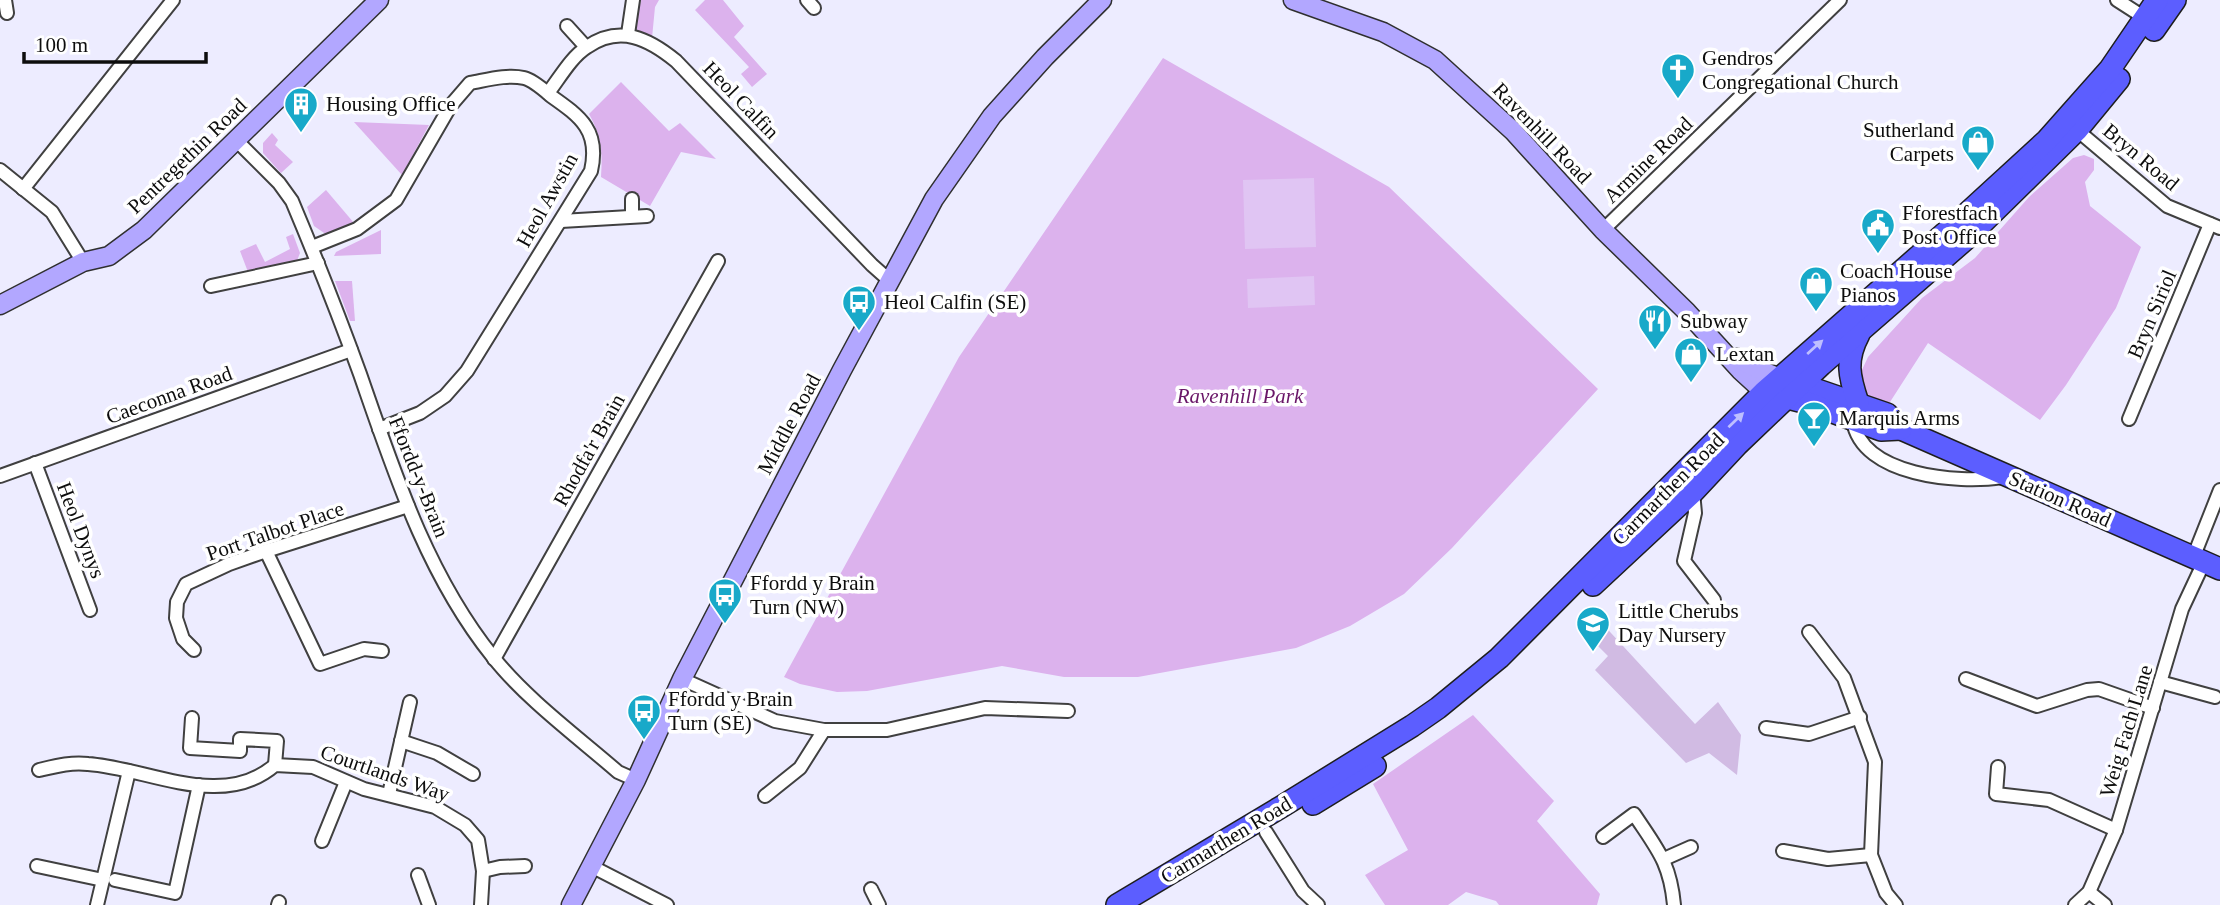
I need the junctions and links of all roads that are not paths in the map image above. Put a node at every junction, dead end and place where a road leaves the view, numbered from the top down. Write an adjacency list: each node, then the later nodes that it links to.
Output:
1 (173, 0): 18 (street)
2 (379, 0): 16 (street, Pentregethin Road)
3 (633, 0): 12 (street)
4 (1101, 0): 29 (street, Middle Road)
5 (1293, 0): 24 (street, Ravenhill Road)
6 (1840, 0): 24 (street, Armine Road)
7 (2117, 0): 10 (street)
8 (2157, 0): 10 (main road, Carmarthen Road)
9 (2175, 0): 15 (main road, Carmarthen Road)
10 (2145, 19): 35 (main road, Carmarthen Road, one-way to 10)
11 (567, 26): 13 (street)
12 (628, 34): 13 (street); 29 (street, Heol Calfin)
13 (586, 47): 14 (street)
14 (548, 93): 22 (street, Heol Awstin); 25 (street, Heol Awstin)
15 (2077, 130): 23 (street, Bryn Road); 32 (main road, Carmarthen Road)
16 (236, 140): 25 (street, Ffordd-y-Brain); 27 (street, Pentregethin Road)
17 (0, 170): 18 (street)
18 (23, 190): 27 (street)
19 (632, 199): 20 (street)
20 (632, 216): 21 (street); 22 (street)
21 (647, 216)
22 (561, 221): 39 (street, Heol Awstin)
23 (2215, 226): 38 (street, Bryn Siriol)
24 (1603, 230): 33 (street, Ravenhill Road)
25 (312, 247): 28 (street, Ffordd-y-Brain)
26 (718, 261): 53 (street, Rhodfa'r Brain)
27 (83, 262): 31 (street, Pentregethin Road)
28 (318, 263): 30 (street); 34 (street, Ffordd-y-Brain)
29 (890, 281): 54 (street, Middle Road)
30 (211, 286)
31 (0, 305)
32 (1861, 329): 35 (main road, Carmarthen Road); 37 (main road)
33 (1722, 349): 35 (street, Ravenhill Road); 36 (street, Ravenhill Road)
34 (351, 350): 39 (street, Ffordd-y-Brain); 40 (street, Caeconna Road)
35 (1789, 387): 36 (main road, Carmarthen Road); 37 (main road, Station Road); 44 (main road, Carmarthen Road)
36 (1763, 392): 98 (main road, Carmarthen Road, one-way to 36)
37 (1856, 412): 42 (main road, Station Road); 42 (street)
38 (2129, 419)
39 (379, 429): 45 (street, Ffordd-y-Brain)
40 (35, 463): 41 (street, Caeconna Road); 49 (street, Heol Dynys)
41 (0, 476)
42 (2007, 476): 47 (main road, Station Road)
43 (2220, 489): 47 (street, Weig Fach Lane)
44 (1693, 492): 48 (street); 77 (main road, Carmarthen Road)
45 (408, 506): 46 (street, Port Talbot Place); 53 (street, Ffordd-y-Brain)
46 (266, 551): 51 (street, Port Talbot Place); 52 (street)
47 (2206, 563): 56 (street, Weig Fach Lane)
48 (1714, 600)
49 (90, 610)
50 (1809, 632): 61 (street)
51 (194, 650)
52 (382, 651)
53 (494, 659): 71 (street, Ffordd-y-Brain)
54 (682, 678): 64 (street); 71 (street, Middle Road)
55 (1966, 679): 59 (street)
56 (2160, 682): 57 (street); 59 (street, Weig Fach Lane)
57 (2216, 697)
58 (410, 702): 65 (street)
59 (2153, 708): 76 (street, Weig Fach Lane)
60 (1069, 711): 64 (street)
61 (1860, 717): 63 (street); 82 (street)
62 (192, 718): 66 (street)
63 (1766, 728)
64 (824, 730): 75 (street)
65 (401, 741): 70 (street); 74 (street)
66 (275, 765): 72 (street, Courtlands Way); 73 (street)
67 (1998, 767): 76 (street)
68 (39, 770): 69 (street)
69 (128, 771): 73 (street); 89 (street)
70 (473, 774)
71 (635, 780): 86 (street, Middle Road)
72 (346, 782): 74 (street, Courtlands Way); 79 (street)
73 (199, 785): 89 (street)
74 (389, 794): 87 (street, Courtlands Way)
75 (765, 796)
76 (2116, 830): 91 (street, Weig Fach Lane)
77 (1266, 832): 99 (main road, Carmarthen Road); 100 (street)
78 (1603, 837): 83 (street)
79 (322, 841)
80 (1691, 847): 83 (street)
81 (1783, 851): 82 (street)
82 (1871, 856): 102 (street)
83 (1664, 859): 101 (street)
84 (37, 866): 89 (street)
85 (525, 866): 87 (street)
86 (591, 866): 95 (street, Middle Road); 96 (street)
87 (483, 871): 94 (street, Courtlands Way)
88 (418, 875): 93 (street)
89 (109, 880): 92 (street)
90 (871, 889): 97 (street)
91 (2089, 892): 103 (street, Weig Fach Lane); 104 (street)
92 (97, 905)
93 (429, 905)
94 (481, 905)
95 (572, 905)
96 (667, 905)
97 (879, 905)
98 (1117, 905)
99 (1145, 905)
100 (1318, 905)
101 (1674, 905)
102 (1896, 905)
103 (2075, 905)
104 (2105, 905)

